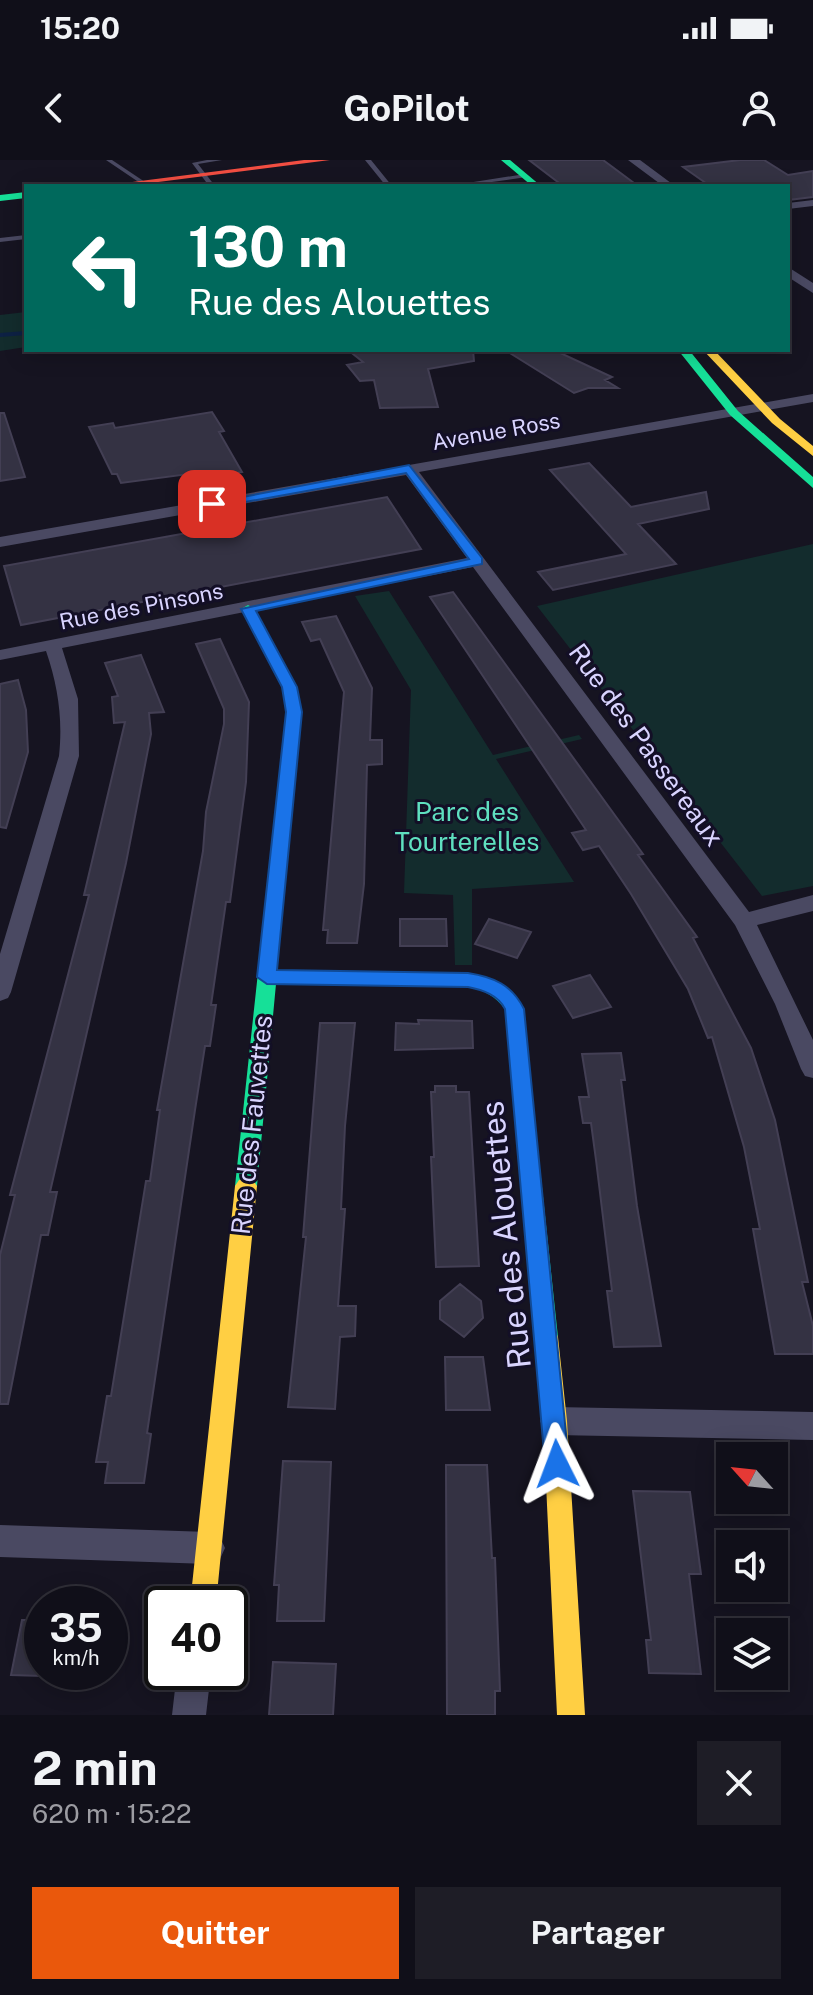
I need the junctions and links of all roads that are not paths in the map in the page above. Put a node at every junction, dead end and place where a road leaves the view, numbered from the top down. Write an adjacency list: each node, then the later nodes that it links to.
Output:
1 (109, 160): 9 (lane)
2 (219, 160): 8 (lane)
3 (326, 160): 8 (street)
4 (368, 160): 11 (lane)
5 (484, 160): 7 (street)
6 (633, 160): 13 (street)
7 (518, 177): 12 (lane)
8 (208, 180): 9 (street)
9 (142, 182): 10 (street)
10 (124, 184)
11 (387, 184)
12 (466, 184)
13 (667, 184)
14 (24, 195): 15 (street)
15 (0, 198)
16 (813, 203): 17 (street)
17 (790, 206)
18 (24, 237): 19 (lane)
19 (0, 240)
20 (790, 272): 21 (street)
21 (813, 289)
22 (685, 352): 26 (street)
23 (710, 352): 25 (street)
24 (813, 398): 25 (street, Avenue Ross)
25 (763, 408): 26 (street, Avenue Ross); 27 (street)
26 (734, 413): 28 (street, Avenue Ross); 29 (street)
27 (813, 452)
28 (409, 469): 30 (street, Avenue Ross); 31 (street, Rue des Passereaux)
29 (813, 484)
30 (0, 542)
31 (477, 561): 32 (street, Rue des Pinsons); 36 (street, Rue des Passereaux)
32 (248, 609): 33 (street, Rue des Pinsons); 37 (street, Rue des Fauvettes)
33 (52, 645): 34 (street, Rue des Pinsons); 38 (street)
34 (0, 655)
35 (813, 903): 36 (street)
36 (744, 921): 39 (street, Rue des Passereaux)
37 (267, 977): 40 (street, Rue des Alouettes); 43 (street, Rue des Fauvettes)
38 (0, 992)
39 (813, 1069)
40 (555, 1421): 41 (street); 47 (street, Rue des Alouettes)
41 (813, 1426)
42 (0, 1541): 43 (street)
43 (209, 1548): 44 (street, Rue des Fauvettes)
44 (205, 1586)
45 (192, 1690): 46 (street)
46 (189, 1715)
47 (571, 1715)

